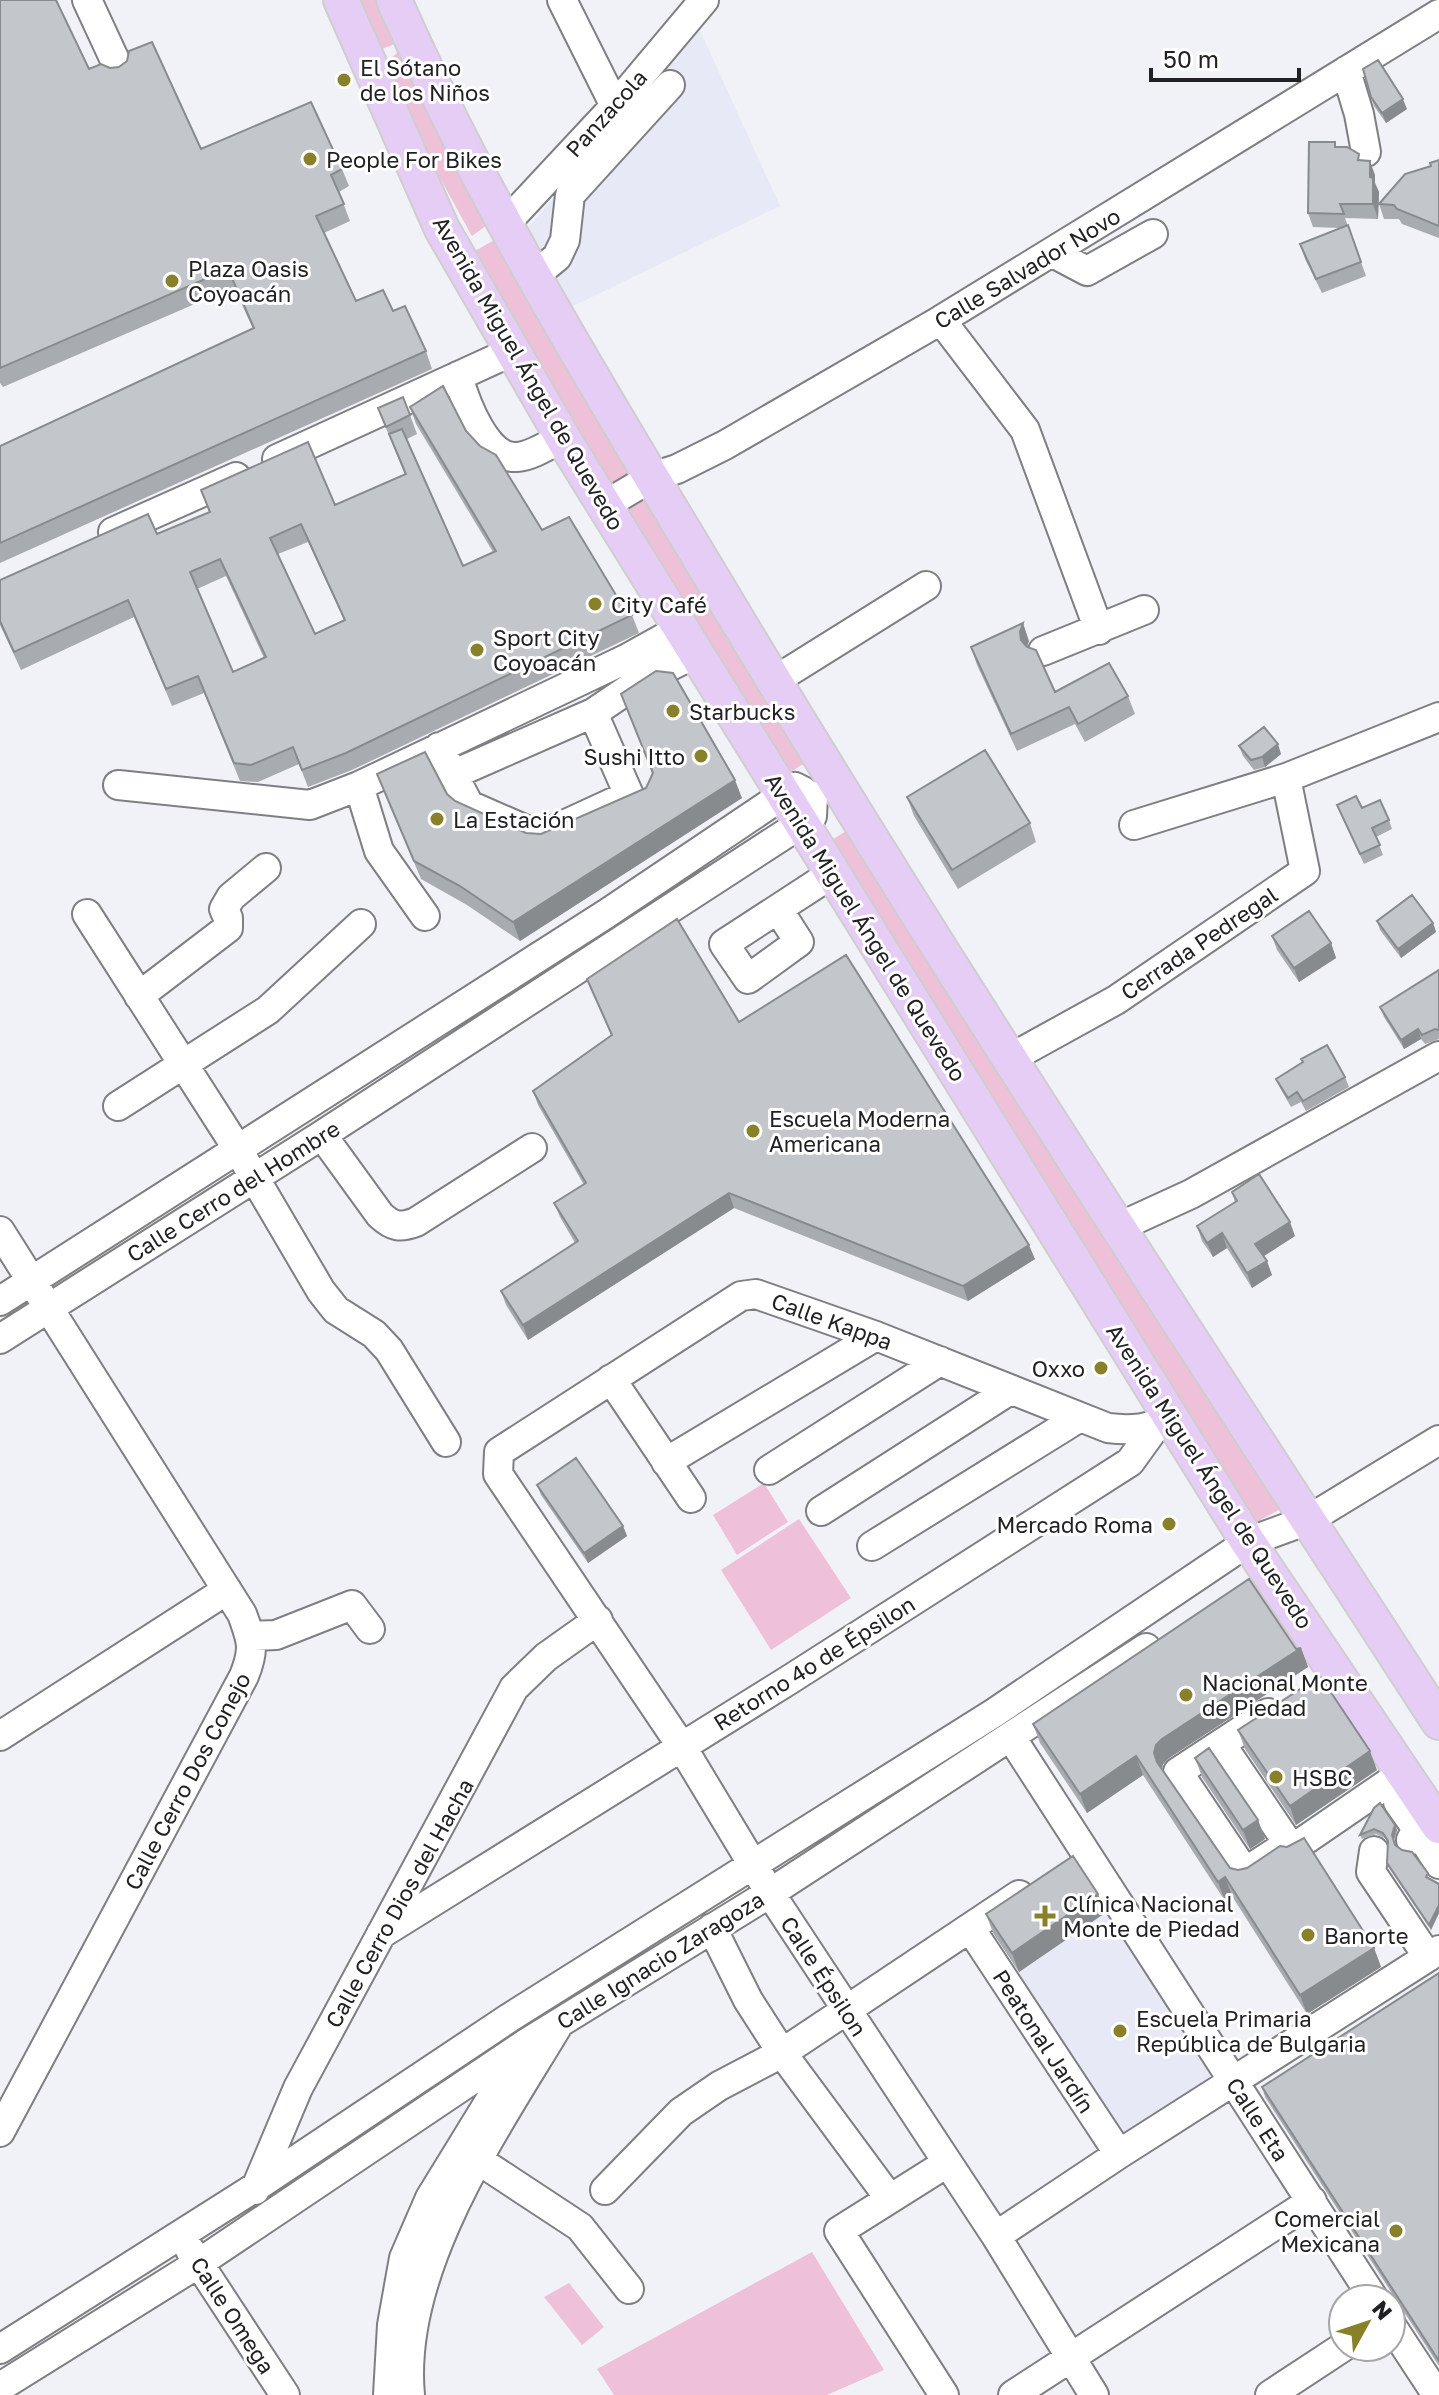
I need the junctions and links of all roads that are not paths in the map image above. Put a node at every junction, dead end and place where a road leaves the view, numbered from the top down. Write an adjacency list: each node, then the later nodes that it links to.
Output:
1 (87, 0): 7 (street)
2 (341, 0): 17 (main road, Avenida Miguel Ángel de Quevedo)
3 (394, 0): 12 (main road, Avenida Miguel Ángel de Quevedo)
4 (562, 0): 10 (street)
5 (704, 0): 10 (street, Panzacola)
6 (1439, 14): 8 (street, Calle Salvador Novo)
7 (119, 69)
8 (1346, 71): 11 (street); 14 (street, Calle Salvador Novo)
9 (670, 85): 15 (street)
10 (615, 106): 12 (street, Panzacola)
11 (1366, 152)
12 (505, 224): 15 (main road, Avenida Miguel Ángel de Quevedo)
13 (1153, 234): 14 (street)
14 (1053, 253): 16 (street, Calle Salvador Novo)
15 (535, 275): 20 (main road, Avenida Miguel Ángel de Quevedo)
16 (941, 320): 20 (street, Calle Salvador Novo); 25 (street)
17 (513, 351): 18 (street); 19 (main road, Avenida Miguel Ángel de Quevedo)
18 (458, 376): 19 (street); 22 (street)
19 (563, 437): 21 (main road, Avenida Miguel Ángel de Quevedo)
20 (652, 477): 21 (street, Calle Salvador Novo); 28 (main road, Avenida Miguel Ángel de Quevedo)
21 (605, 505): 26 (main road, Avenida Miguel Ángel de Quevedo)
22 (85, 544)
23 (926, 586): 28 (street)
24 (1144, 610): 25 (street)
25 (1099, 630): 27 (street)
26 (688, 641): 29 (street); 31 (street); 36 (main road, Avenida Miguel Ángel de Quevedo)
27 (1043, 651)
28 (774, 681): 36 (main road, Avenida Miguel Ángel de Quevedo)
29 (593, 713): 32 (street); 32 (street)
30 (1439, 717): 33 (street)
31 (439, 747): 32 (street); 35 (street)
32 (452, 775)
33 (1286, 778): 37 (street); 48 (street, Cerrada Pedregal)
34 (118, 785): 35 (street)
35 (359, 786): 42 (street)
36 (809, 798): 39 (main road, Avenida Miguel Ángel de Quevedo); 45 (street, Calle Cerro del Hombre); 46 (street, Calle Cerro del Hombre); 48 (main road, Avenida Miguel Ángel de Quevedo)
37 (1134, 825)
38 (266, 868): 44 (street)
39 (833, 873): 40 (street); 66 (main road, Avenida Miguel Ángel de Quevedo)
40 (778, 909)
41 (87, 914): 44 (street)
42 (425, 916)
43 (361, 924): 49 (street)
44 (139, 996): 49 (street)
45 (448, 1013): 46 (street); 52 (street, Calle Cerro del Hombre)
46 (466, 1041): 51 (street, Calle Cerro del Hombre)
47 (1439, 1056): 55 (street)
48 (1009, 1059): 55 (main road, Avenida Miguel Ángel de Quevedo)
49 (183, 1063): 50 (street); 52 (street)
50 (118, 1106)
51 (322, 1135): 53 (street); 54 (street, Calle Cerro del Hombre)
52 (237, 1148): 54 (street); 57 (street, Calle Cerro del Hombre)
53 (532, 1148)
54 (254, 1177): 59 (street, Calle Cerro del Hombre); 69 (street)
55 (1119, 1227): 74 (main road, Avenida Miguel Ángel de Quevedo)
56 (0, 1231): 57 (street)
57 (32, 1280): 58 (street, Calle Cerro del Hombre); 59 (street)
58 (0, 1301)
59 (49, 1308): 61 (street, Calle Cerro del Hombre); 77 (street)
60 (876, 1336): 62 (street, Calle Kappa); 63 (street, Calle Kappa); 70 (street)
61 (0, 1339)
62 (940, 1361): 64 (street, Calle Kappa); 71 (street)
63 (611, 1379): 67 (street, Calle Kappa); 70 (street)
64 (1010, 1390): 65 (street, Calle Kappa); 73 (street)
65 (1080, 1417): 66 (street, Calle Kappa); 75 (street)
66 (1164, 1422): 76 (main road, Avenida Miguel Ángel de Quevedo); 87 (street, Retorno 4o de Épsilon)
67 (517, 1440): 78 (street, Calle Épsilon)
68 (1439, 1440): 74 (street, Calle Ignacio Zaragoza)
69 (446, 1442)
70 (666, 1462): 72 (street)
71 (769, 1470)
72 (691, 1498)
73 (821, 1511)
74 (1308, 1520): 76 (street, Calle Ignacio Zaragoza); 83 (main road, Avenida Miguel Ángel de Quevedo)
75 (872, 1546)
76 (1252, 1566): 88 (main road, Avenida Miguel Ángel de Quevedo); 93 (street, Calle Ignacio Zaragoza)
77 (227, 1590): 80 (street); 84 (street)
78 (598, 1620): 87 (street, Calle Épsilon); 97 (street, Calle Cerro Dios del Hacha)
79 (370, 1629): 80 (street)
80 (251, 1636): 106 (street, Calle Cerro Dos Conejo)
81 (1165, 1636): 85 (street, Calle Ignacio Zaragoza)
82 (1285, 1702): 86 (street)
83 (1439, 1722)
84 (0, 1736)
85 (1011, 1737): 91 (street, Calle Eta); 94 (street, Calle Ignacio Zaragoza)
86 (1221, 1744): 89 (street); 89 (street)
87 (682, 1747): 93 (street, Calle Épsilon); 97 (street, Retorno 4o de Épsilon)
88 (1400, 1792): 89 (street); 90 (main road, Avenida Miguel Ángel de Quevedo)
89 (1288, 1844)
90 (1426, 1845)
91 (1085, 1851): 96 (street); 105 (street, Calle Eta)
92 (1374, 1851): 98 (street)
93 (753, 1866): 94 (street, Calle Épsilon); 99 (street, Calle Ignacio Zaragoza)
94 (770, 1893): 95 (street, Calle Ignacio Zaragoza); 100 (street, Calle Épsilon)
95 (712, 1928): 102 (street, Calle Ignacio Zaragoza); 104 (street)
96 (970, 1928): 100 (street); 108 (street, Peatonal Jardín)
97 (381, 1934): 110 (street, Calle Cerro Dios del Hacha)
98 (1426, 1943): 105 (street)
99 (546, 1996): 101 (street, Calle Ignacio Zaragoza); 102 (street)
100 (847, 2010): 104 (street); 109 (street, Calle Épsilon)
101 (509, 2018): 103 (street); 110 (street, Calle Ignacio Zaragoza)
102 (561, 2021): 103 (street, Calle Ignacio Zaragoza); 107 (street)
103 (525, 2044): 107 (street); 114 (street, Calle Ignacio Zaragoza)
104 (782, 2053): 111 (street); 112 (street)
105 (1234, 2081): 108 (street); 113 (street, Calle Eta)
106 (0, 2132)
107 (470, 2154): 119 (street); 126 (street); 127 (street)
108 (1119, 2154): 116 (street)
109 (947, 2163): 112 (street); 116 (street, Calle Épsilon)
110 (254, 2188): 114 (street); 115 (street, Calle Ignacio Zaragoza)
111 (605, 2190)
112 (890, 2199): 128 (street)
113 (1312, 2201): 118 (street, Calle Eta); 122 (street)
114 (266, 2218): 117 (street, Calle Ignacio Zaragoza)
115 (181, 2236): 117 (street, Calle Omega); 120 (street, Calle Ignacio Zaragoza)
116 (996, 2236): 122 (street, Calle Épsilon)
117 (199, 2263): 124 (street, Calle Ignacio Zaragoza); 125 (street, Calle Omega)
118 (1364, 2283)
119 (629, 2289)
120 (0, 2349)
121 (1407, 2349): 132 (street)
122 (1071, 2357): 129 (street); 130 (street, Calle Épsilon)
123 (1327, 2358): 131 (street)
124 (0, 2387)
125 (285, 2395)
126 (388, 2395)
127 (410, 2395)
128 (944, 2395)
129 (1013, 2395)
130 (1094, 2395)
131 (1270, 2395)
132 (1437, 2395)

